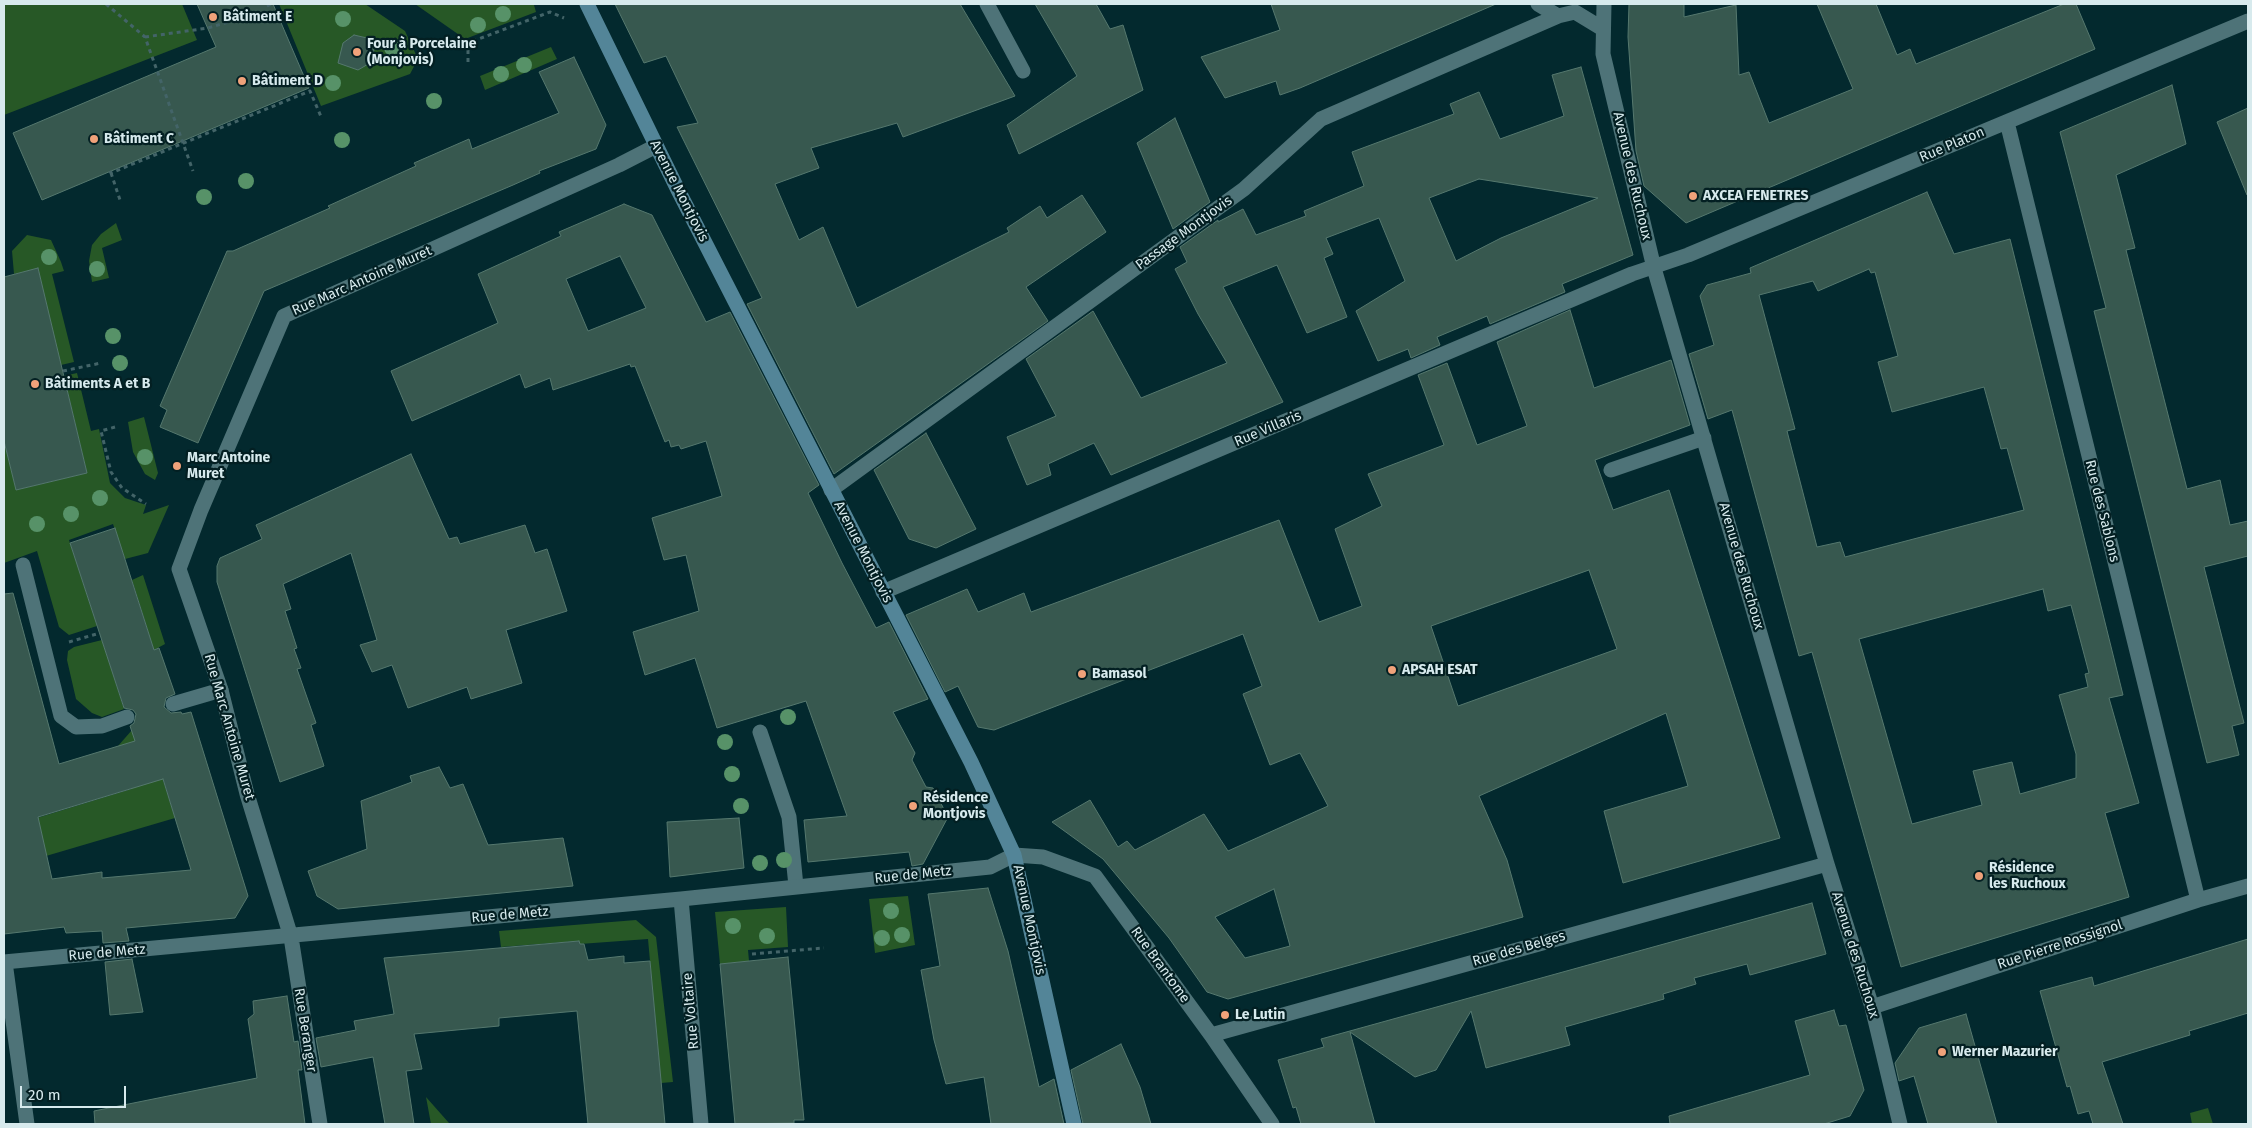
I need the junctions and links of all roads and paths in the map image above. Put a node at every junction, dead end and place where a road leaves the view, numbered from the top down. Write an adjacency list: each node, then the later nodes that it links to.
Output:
1 (106, 4): 11 (path)
2 (586, 4): 17 (main road, Avenue Montjovis)
3 (987, 4): 13 (street)
4 (1538, 4): 6 (street)
5 (1604, 4): 10 (street, Avenue des Ruchoux)
6 (1558, 16): 10 (street); 26 (street, Passage Montjovis)
7 (245, 17): 11 (path)
8 (570, 21): 12 (path)
9 (2248, 21): 15 (street, Rue Platon)
10 (1603, 28): 20 (street, Avenue des Ruchoux)
11 (145, 38): 16 (path)
12 (468, 62)
13 (1023, 71)
14 (322, 119): 16 (path)
15 (2007, 122): 20 (street, Rue Platon); 39 (street, Rue des Sablons)
16 (183, 144): 18 (path); 19 (path)
17 (656, 146): 26 (main road, Avenue Montjovis); 30 (street, Rue Marc Antoine Muret)
18 (193, 171)
19 (120, 200)
20 (1654, 268): 24 (street, Avenue des Ruchoux); 29 (street, Rue Villaris)
21 (101, 363): 22 (path)
22 (63, 372)
23 (115, 427): 27 (path)
24 (1704, 438): 25 (street); 35 (street, Avenue des Ruchoux)
25 (1612, 470)
26 (831, 490): 29 (main road, Avenue Montjovis)
27 (146, 504)
28 (22, 565): 32 (street)
29 (883, 592): 34 (main road, Avenue Montjovis)
30 (221, 690): 31 (street); 40 (street, Rue Marc Antoine Muret)
31 (173, 704)
32 (127, 717)
33 (760, 732): 36 (street)
34 (1014, 855): 36 (street, Rue de Metz); 45 (street, Rue Brantome); 49 (main road, Avenue Montjovis)
35 (1827, 864): 44 (street, Avenue des Ruchoux); 45 (street, Rue des Belges)
36 (796, 886): 38 (street, Rue de Metz)
37 (2248, 886): 39 (street, Rue Pierre Rossignol)
38 (681, 899): 40 (street, Rue de Metz); 48 (street, Rue Voltaire)
39 (2198, 900): 44 (street, Rue Pierre Rossignol)
40 (291, 937): 43 (street, Rue de Metz); 47 (street, Rue Beranger)
41 (824, 948): 42 (path)
42 (752, 954)
43 (4, 962): 46 (street)
44 (1872, 1007): 51 (street, Avenue des Ruchoux)
45 (1211, 1035): 50 (street, Rue Brantome)
46 (27, 1124)
47 (320, 1124)
48 (701, 1124)
49 (1074, 1124)
50 (1272, 1124)
51 (1900, 1124)

